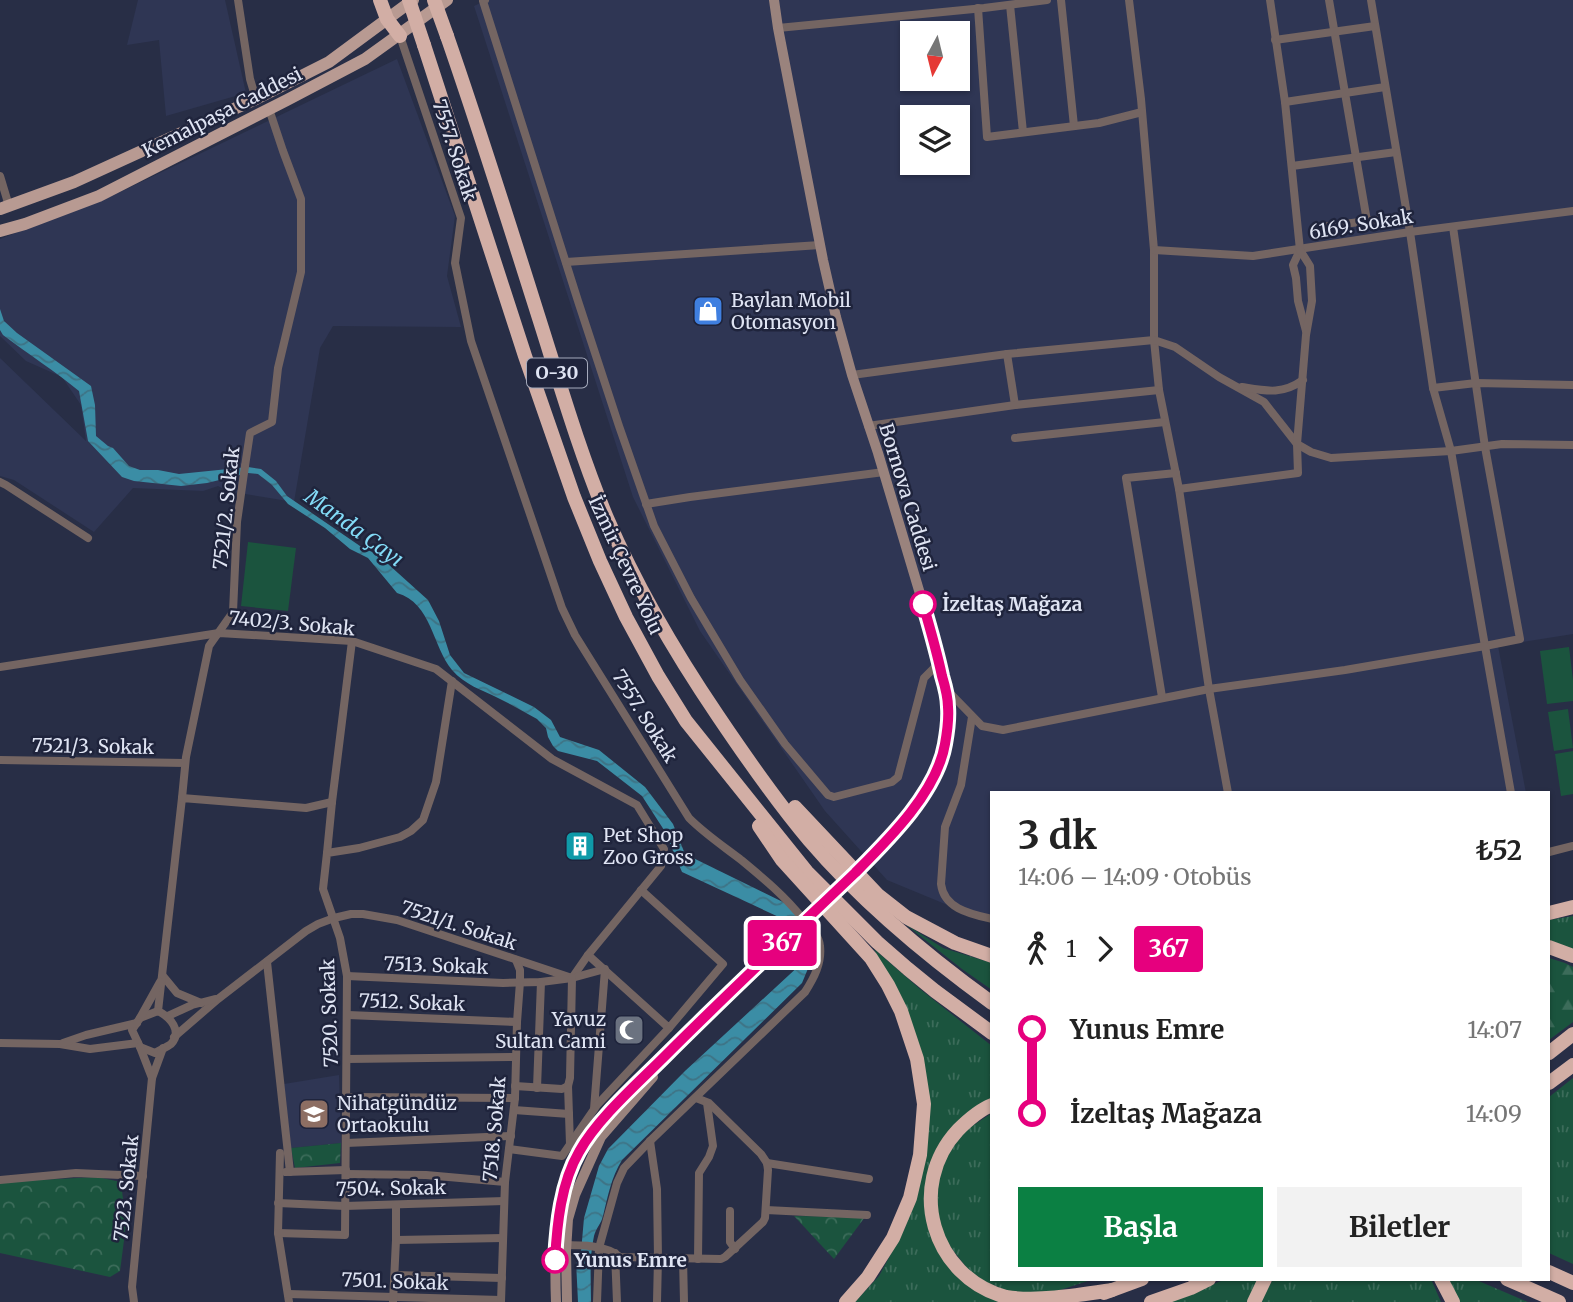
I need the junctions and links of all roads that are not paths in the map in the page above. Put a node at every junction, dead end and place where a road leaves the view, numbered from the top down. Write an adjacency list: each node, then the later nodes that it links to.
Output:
1 (238, 0): 24 (street)
2 (380, 0): 16 (highway)
3 (411, 0): 16 (main road, Kemalpaşa Caddesi); 81 (highway, İzmir Çevre Yolu / O-30, bridge)
4 (435, 0): 78 (highway, İzmir Çevre Yolu / O-30, bridge)
5 (447, 0): 20 (main road, Kemalpaşa Caddesi)
6 (485, 0): 45 (street)
7 (774, 0): 18 (main road, Bornova Caddesi)
8 (1047, 0): 14 (street)
9 (1061, 0): 28 (street)
10 (1129, 0): 27 (street)
11 (1270, 0): 21 (street)
12 (1329, 0): 19 (street, 6169. Sokak)
13 (1371, 0): 17 (street)
14 (1010, 5): 15 (street); 29 (street)
15 (978, 8): 18 (street); 29 (street)
16 (387, 19): 20 (highway); 24 (main road, Kemalpaşa Caddesi)
17 (1375, 26): 19 (street); 22 (street)
18 (778, 28): 42 (main road, Bornova Caddesi)
19 (1334, 32): 21 (street); 23 (street, 6169. Sokak)
20 (400, 36): 26 (main road, Kemalpaşa Caddesi); 135 (street, 7557. Sokak)
21 (1275, 40): 25 (street)
22 (1385, 87): 23 (street); 30 (street)
23 (1345, 94): 25 (street); 31 (street, 6169. Sokak)
24 (256, 99): 34 (main road, Kemalpaşa Caddesi)
25 (1285, 102): 32 (street)
26 (269, 109): 40 (main road, Kemalpaşa Caddesi); 70 (street, 7521/2. Sokak, bridge)
27 (1142, 112): 28 (street); 43 (street)
28 (1074, 126): 29 (street)
29 (1023, 132)
30 (1396, 152): 31 (street); 36 (street)
31 (1356, 157): 32 (street); 37 (street, 6169. Sokak)
32 (1292, 166): 44 (street)
33 (0, 176): 34 (street)
34 (4, 207)
35 (1573, 211): 39 (street, 6169. Sokak)
36 (1407, 216): 37 (street, 6169. Sokak); 41 (street)
37 (1367, 221): 38 (street, 6169. Sokak)
38 (1320, 227)
39 (1453, 227): 41 (street, 6169. Sokak); 51 (street)
40 (0, 231)
41 (1410, 232): 44 (street, 6169. Sokak); 54 (street)
42 (820, 245): 45 (street); 49 (main road, Bornova Caddesi)
43 (1154, 250): 44 (street, 6169. Sokak); 47 (street)
44 (1300, 250): 46 (street); 46 (street)
45 (566, 262): 68 (street)
46 (1307, 335): 50 (street)
47 (1154, 340): 48 (street); 52 (street); 55 (street)
48 (1007, 354): 49 (street); 56 (street)
49 (852, 375): 58 (main road, Bornova Caddesi)
50 (1303, 380): 52 (street); 60 (street)
51 (1476, 383): 53 (street); 54 (street); 62 (street)
52 (1234, 385): 60 (street)
53 (1573, 385)
54 (1433, 388): 63 (street)
55 (1159, 390): 56 (street); 57 (street)
56 (1015, 405): 58 (street)
57 (1165, 422): 59 (street); 65 (street)
58 (868, 426): 64 (main road, Bornova Caddesi)
59 (1015, 439)
60 (1297, 444): 63 (street); 67 (street)
61 (1573, 445): 62 (street)
62 (1485, 447): 63 (street); 72 (street)
63 (1451, 451): 72 (street)
64 (884, 472): 68 (street); 73 (main road, Bornova Caddesi)
65 (1176, 473): 67 (street); 79 (street)
66 (0, 482): 69 (street)
67 (1180, 489): 77 (street)
68 (646, 504): 73 (street)
69 (88, 538)
70 (219, 633): 71 (street, 7402/3. Sokak); 74 (street, 7402/3. Sokak); 83 (street, 7521/2. Sokak, bridge)
71 (352, 641): 75 (street, 7402/3. Sokak); 87 (street)
72 (1485, 646): 77 (street); 85 (street)
73 (939, 663): 76 (main road, Bornova Caddesi)
74 (0, 667)
75 (452, 681): 90 (street); 91 (street, 7402/3. Sokak)
76 (945, 688): 80 (street); 165 (main road, Bornova Caddesi, bridge)
77 (1209, 689): 79 (street); 84 (street)
78 (704, 695): 98 (highway); 109 (highway, İzmir Çevre Yolu / O-30)
79 (1162, 697): 80 (street)
80 (972, 717): 95 (street)
81 (686, 721): 117 (highway, İzmir Çevre Yolu / O-30); 192 (highway)
82 (0, 760): 83 (street, 7521/3. Sokak)
83 (185, 763): 86 (street, 7521/2. Sokak, bridge)
84 (1228, 791)
85 (1511, 791)
86 (181, 798): 87 (street); 103 (street, 7521/2. Sokak)
87 (331, 802): 90 (street)
88 (1573, 846): 89 (street)
89 (1550, 852)
90 (327, 853): 94 (street, 7520. Sokak)
91 (640, 890): 97 (street); 116 (street)
92 (1573, 907): 93 (highway)
93 (1550, 913)
94 (334, 918): 100 (street, 7521/1. Sokak); 101 (street, 7521/1. Sokak); 104 (street, 7520. Sokak)
95 (990, 918)
96 (1550, 947): 99 (highway)
97 (587, 955): 102 (street); 105 (street)
98 (990, 955)
99 (1573, 956)
100 (516, 960): 105 (street, 7521/1. Sokak); 106 (street, 7518. Sokak)
101 (267, 962): 108 (street, 7521/1. Sokak); 149 (street)
102 (605, 969): 105 (street, 7513. Sokak); 116 (street); 138 (street)
103 (163, 976): 110 (street); 111 (street, 7521/2. Sokak); 114 (street)
104 (347, 976): 106 (street, 7513. Sokak); 112 (street, 7520. Sokak)
105 (572, 978): 107 (street, 7513. Sokak); 131 (street)
106 (520, 982): 107 (street, 7513. Sokak); 115 (street, 7518. Sokak)
107 (541, 982): 132 (street)
108 (218, 999): 110 (street); 119 (street, 7521/1. Sokak)
109 (990, 1002)
110 (201, 1003): 113 (street)
111 (158, 1011): 113 (street); 114 (street)
112 (348, 1015): 115 (street, 7512. Sokak); 126 (street, 7520. Sokak)
113 (168, 1016): 119 (street)
114 (139, 1021): 121 (street); 122 (street)
115 (517, 1022): 125 (street, 7518. Sokak)
116 (669, 1028): 138 (street)
117 (990, 1032)
118 (1573, 1034): 124 (highway)
119 (174, 1037): 123 (street)
120 (0, 1043): 121 (street)
121 (60, 1044): 122 (street)
122 (139, 1045): 123 (street); 128 (street)
123 (163, 1048): 128 (street)
124 (1550, 1052)
125 (516, 1057): 126 (street); 130 (street, 7518. Sokak)
126 (346, 1059): 133 (street, 7520. Sokak)
127 (1573, 1065): 129 (highway)
128 (152, 1078): 151 (street, 7523. Sokak)
129 (1550, 1082)
130 (515, 1086): 132 (street); 134 (street, 7518. Sokak)
131 (568, 1086): 132 (street); 140 (street)
132 (537, 1088)
133 (346, 1097): 134 (street); 143 (street, 7520. Sokak)
134 (515, 1098): 139 (street, 7518. Sokak)
135 (696, 1098): 136 (street); 142 (street, 7557. Sokak)
136 (707, 1102): 147 (street); 171 (street)
137 (990, 1106): 181 (highway)
138 (594, 1109): 144 (street)
139 (514, 1110): 140 (street); 141 (street, 7518. Sokak)
140 (569, 1114): 144 (street)
141 (511, 1136): 143 (street); 145 (street, 7518. Sokak)
142 (650, 1141): 166 (street, 7557. Sokak); 169 (street)
143 (346, 1143): 150 (street, 7520. Sokak)
144 (570, 1144): 145 (street)
145 (509, 1149): 154 (street, 7518. Sokak)
146 (280, 1153): 148 (street)
147 (767, 1163): 152 (street); 159 (street)
148 (279, 1172): 149 (street); 156 (street)
149 (290, 1172): 150 (street)
150 (346, 1172): 154 (street); 158 (street, 7520. Sokak)
151 (143, 1176): 153 (street); 185 (street, 7523. Sokak)
152 (869, 1179)
153 (0, 1180)
154 (505, 1182): 155 (street, 7518. Sokak)
155 (504, 1201): 157 (street, 7504. Sokak); 163 (street, 7518. Sokak)
156 (278, 1203): 158 (street, 7504. Sokak); 162 (street)
157 (396, 1205): 158 (street, 7504. Sokak); 164 (street)
158 (345, 1206): 162 (street, 7520. Sokak)
159 (765, 1210): 161 (street); 167 (street)
160 (730, 1211): 167 (street)
161 (867, 1215)
162 (278, 1233): 182 (street)
163 (503, 1238): 164 (street); 174 (street, 7518. Sokak)
164 (396, 1240): 173 (street)
165 (566, 1246): 166 (street); 186 (main road, Bornova Caddesi); 187 (main road, Bornova Caddesi)
166 (600, 1248): 168 (street); 188 (street, 7557. Sokak)
167 (735, 1249): 171 (street)
168 (615, 1253): 169 (street); 189 (street)
169 (658, 1258): 170 (street); 190 (street)
170 (683, 1258): 171 (street); 191 (street)
171 (698, 1259)
172 (1550, 1272): 180 (highway)
173 (395, 1275): 174 (street); 183 (street)
174 (502, 1278): 184 (street, 7518. Sokak)
175 (1137, 1281): 181 (highway)
176 (1205, 1281): 194 (highway)
177 (1264, 1281): 195 (highway)
178 (1442, 1281): 196 (highway)
179 (1512, 1281): 197 (highway)
180 (1573, 1283)
181 (1112, 1290): 193 (highway)
182 (289, 1298): 183 (street, 7501. Sokak)
183 (393, 1300): 184 (street, 7501. Sokak)
184 (501, 1301)
185 (134, 1302)
186 (556, 1302)
187 (566, 1302)
188 (597, 1302)
189 (617, 1302)
190 (657, 1302)
191 (684, 1302)
192 (846, 1302)
193 (1079, 1302)
194 (1151, 1302)
195 (1254, 1302)
196 (1453, 1302)
197 (1559, 1302)

